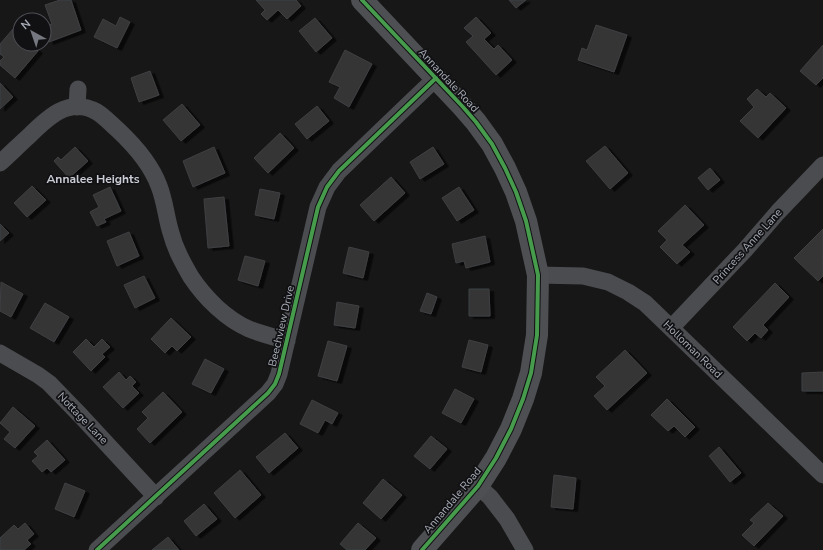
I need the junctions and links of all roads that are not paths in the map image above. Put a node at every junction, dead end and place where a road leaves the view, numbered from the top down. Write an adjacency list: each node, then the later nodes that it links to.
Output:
1 (362, 0): 2 (main road, Annandale Road)
2 (436, 78): 7 (main road, Annandale Road); 9 (street, Beechview Drive)
3 (78, 89): 4 (street)
4 (77, 107): 5 (street); 9 (street)
5 (0, 163)
6 (823, 165): 8 (street, Princess Anne Lane)
7 (538, 275): 8 (street, Holloman Road); 12 (main road, Annandale Road)
8 (671, 328): 11 (street, Holloman Road)
9 (287, 341): 13 (street, Beechview Drive)
10 (0, 353): 13 (street, Nottage Lane)
11 (823, 474)
12 (478, 486): 15 (main road, Annandale Road); 16 (street)
13 (156, 496): 14 (street, Beechview Drive)
14 (97, 550)
15 (422, 550)
16 (525, 550)

